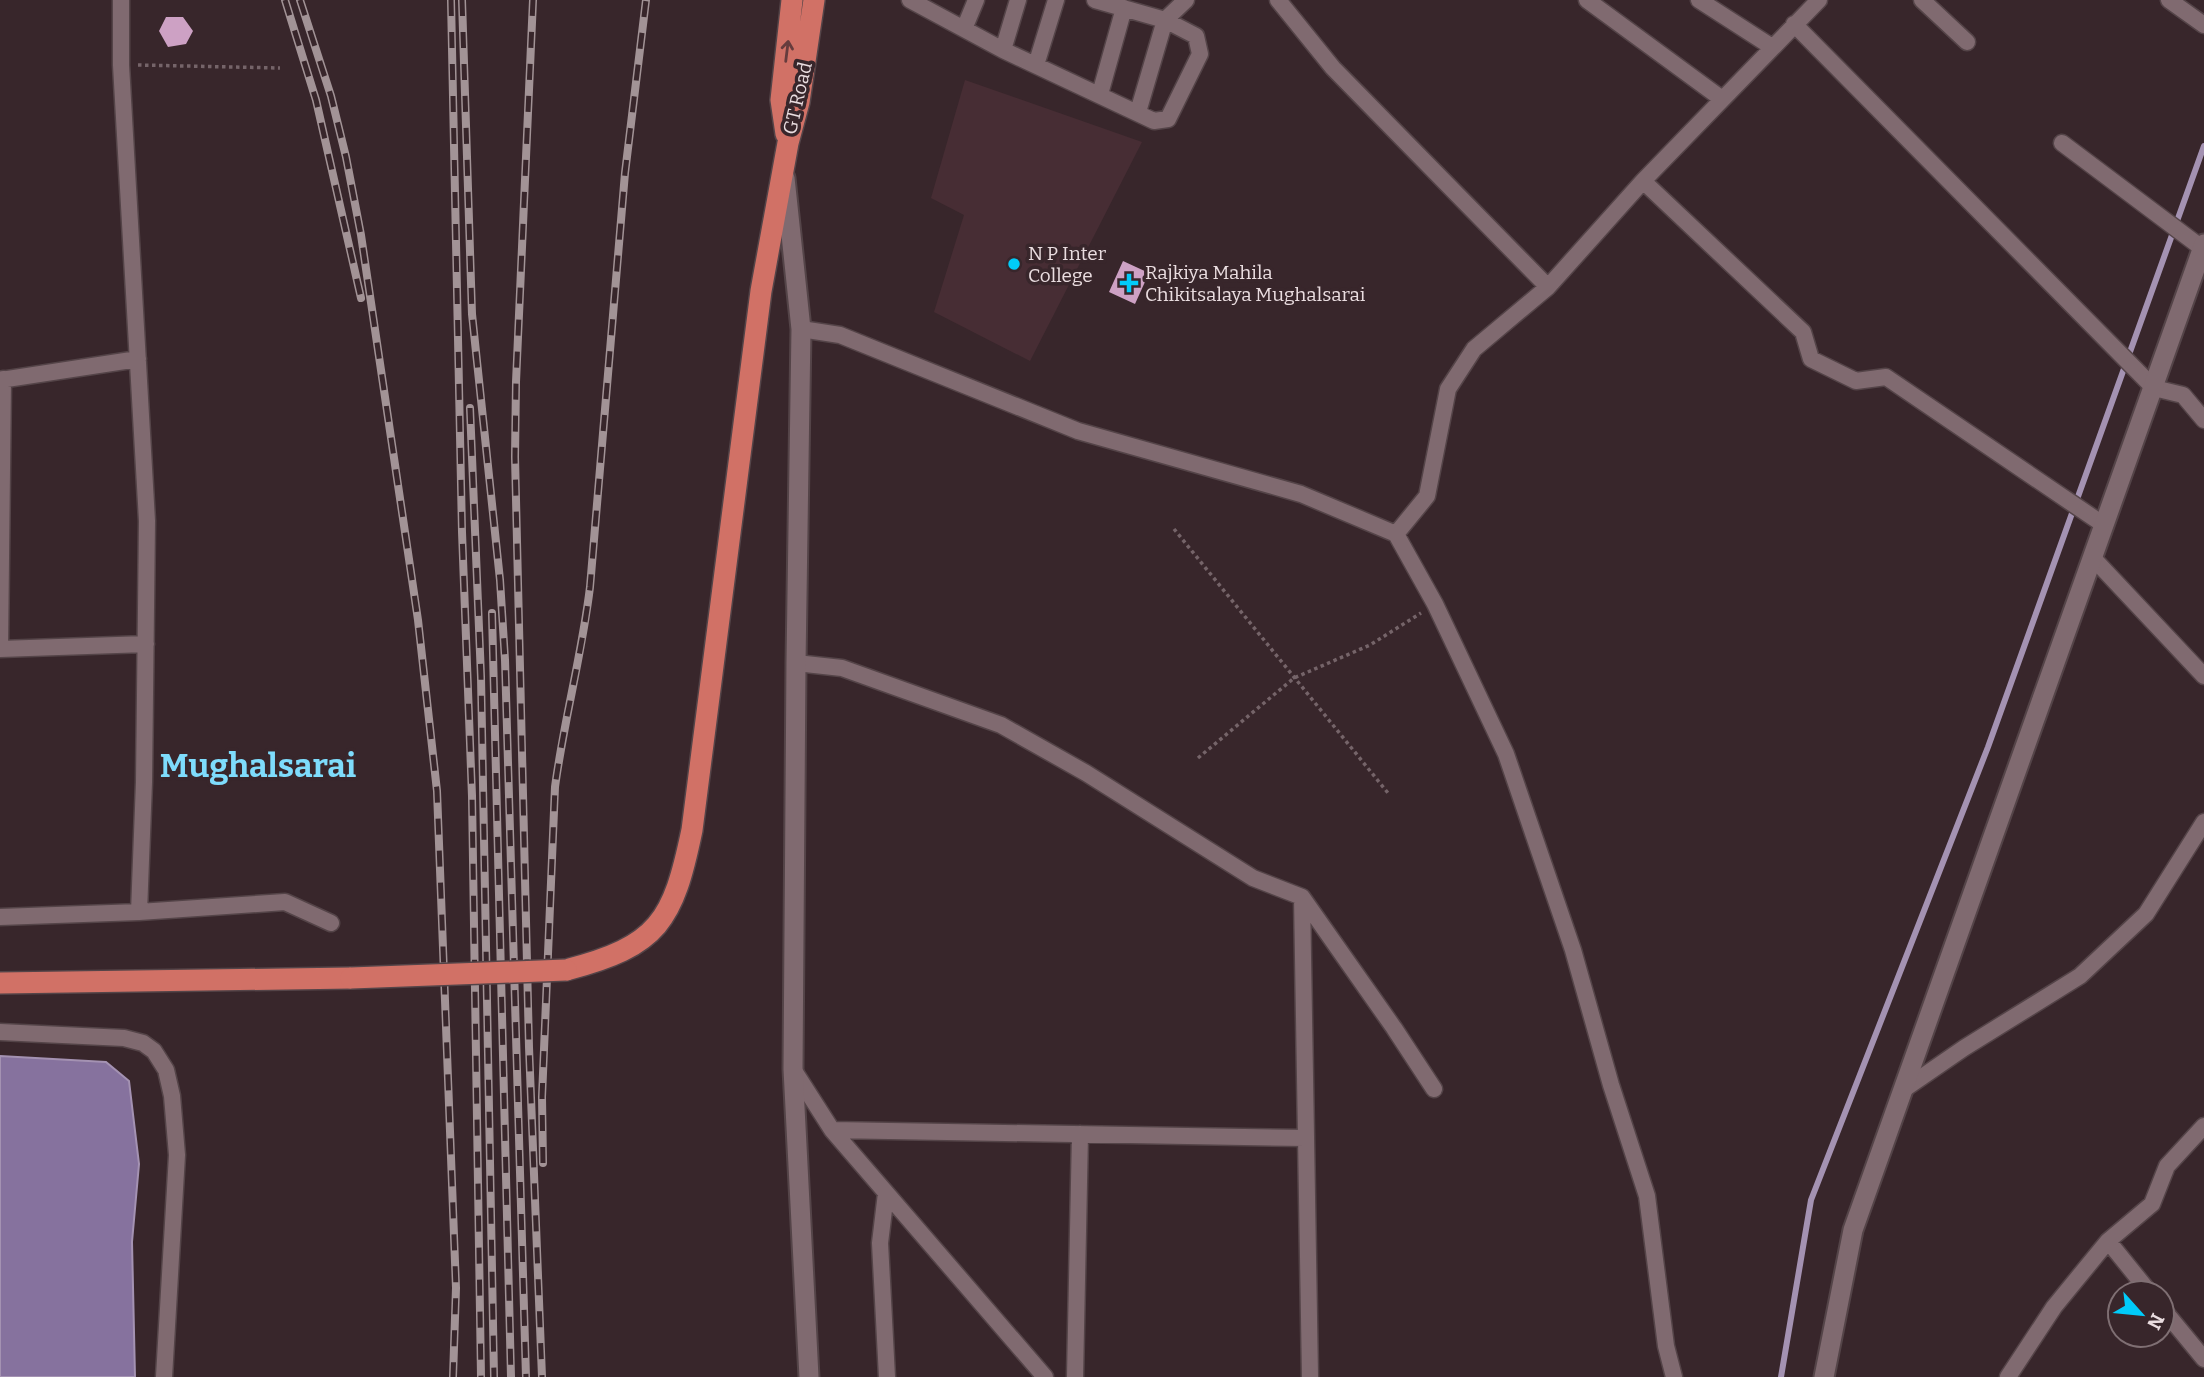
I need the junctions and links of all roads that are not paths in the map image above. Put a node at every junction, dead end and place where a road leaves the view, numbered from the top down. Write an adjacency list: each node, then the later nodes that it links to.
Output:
1 (121, 0): 36 (street)
2 (792, 0): 29 (highway, GT Road, one-way to 2)
3 (814, 0): 29 (highway, GT Road)
4 (910, 0): 16 (street)
5 (976, 0): 21 (street)
6 (1018, 0): 24 (street)
7 (1055, 0): 25 (street)
8 (1095, 0): 17 (street)
9 (1186, 0): 18 (street)
10 (1278, 0): 34 (street)
11 (1587, 0): 27 (street)
12 (1699, 0): 23 (street)
13 (1819, 0): 19 (street)
14 (1922, 0): 22 (street)
15 (2169, 0): 20 (street)
16 (928, 4): 21 (street)
17 (1125, 8): 18 (street); 26 (street)
18 (1165, 20): 28 (street); 28 (street)
19 (1794, 24): 23 (street); 38 (street)
20 (2204, 25)
21 (964, 29): 24 (street)
22 (1967, 42)
23 (1772, 47): 27 (street)
24 (1003, 50): 25 (street)
25 (1036, 65): 26 (street)
26 (1100, 94): 28 (street)
27 (1723, 99): 32 (street)
28 (1138, 112)
29 (788, 143): 31 (highway)
30 (2062, 143): 33 (street)
31 (785, 170): 35 (street); 52 (highway, bridge)
32 (1643, 181): 34 (street); 40 (street)
33 (2203, 246): 38 (street)
34 (1548, 287): 41 (street)
35 (800, 329): 41 (street); 45 (street)
36 (138, 359): 37 (street); 43 (street)
37 (1, 380): 44 (street)
38 (2154, 388): 39 (street); 40 (street)
39 (2204, 420)
40 (2104, 525): 42 (street)
41 (1396, 534): 72 (street)
42 (2093, 558): 46 (street); 56 (street)
43 (146, 644): 44 (street); 49 (street)
44 (0, 649)
45 (796, 663): 48 (street); 54 (street)
46 (2204, 676)
47 (2204, 822): 56 (street)
48 (1302, 897): 55 (street); 60 (street)
49 (139, 912): 50 (street); 51 (street)
50 (0, 917)
51 (331, 923)
52 (0, 983)
53 (0, 1032): 66 (street)
54 (793, 1069): 58 (street); 67 (street)
55 (1434, 1088)
56 (1903, 1090): 73 (street)
57 (2204, 1126): 62 (street)
58 (832, 1130): 59 (street); 61 (street)
59 (1080, 1134): 60 (street); 70 (street)
60 (1305, 1138): 71 (street)
61 (887, 1193): 68 (street); 69 (street)
62 (2108, 1241): 63 (street); 74 (street)
63 (2139, 1279)
64 (2176, 1325): 65 (street)
65 (2204, 1359)
66 (164, 1377)
67 (809, 1377)
68 (887, 1377)
69 (1045, 1377)
70 (1074, 1377)
71 (1310, 1377)
72 (1674, 1377)
73 (1824, 1377)
74 (2008, 1377)

